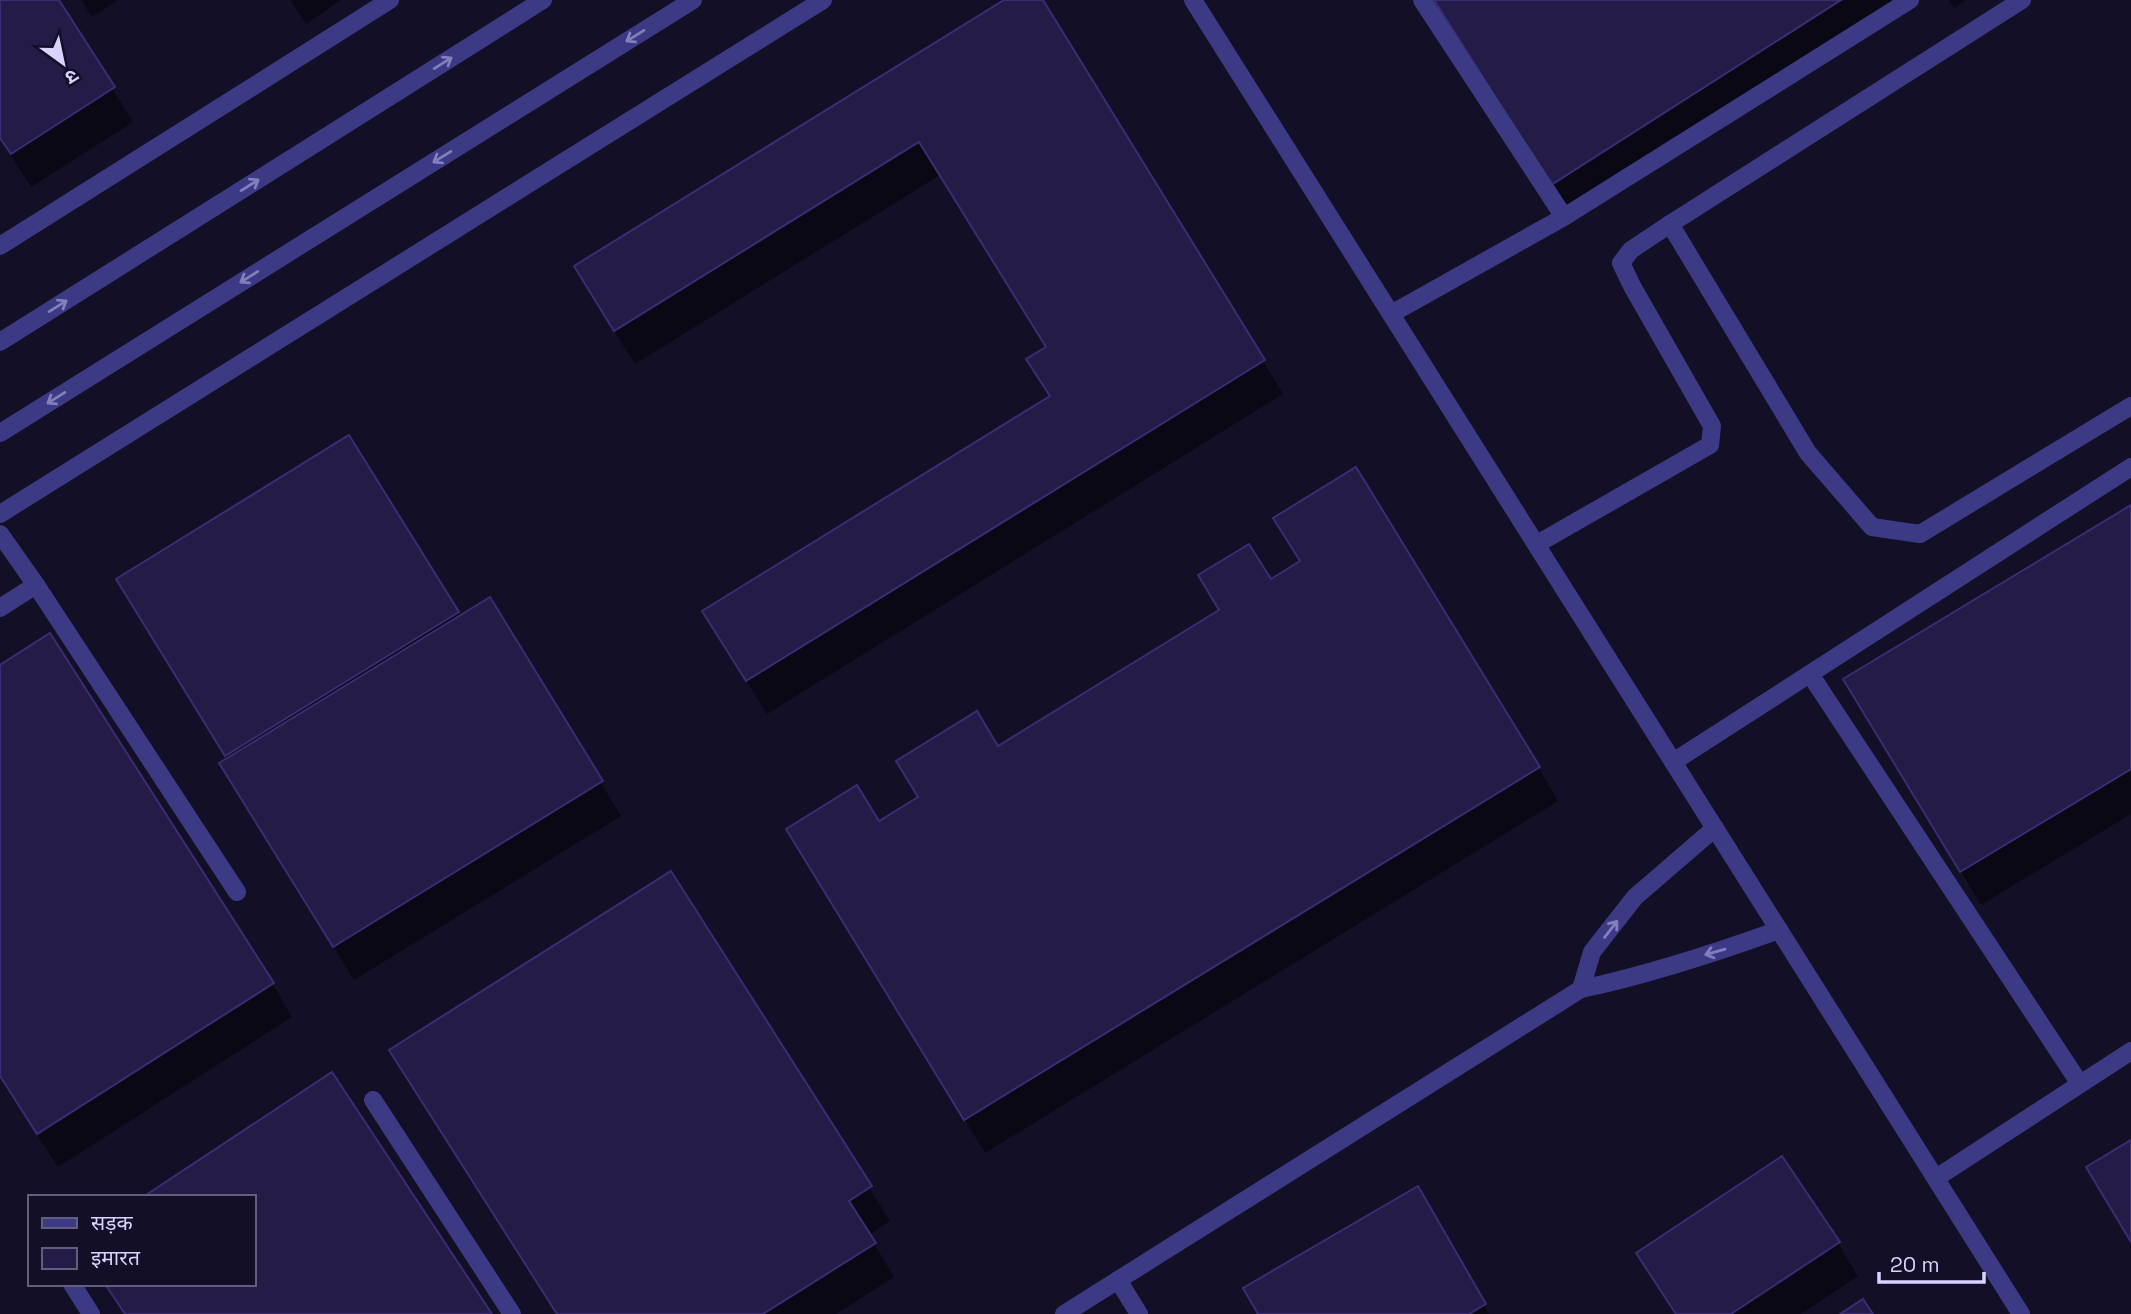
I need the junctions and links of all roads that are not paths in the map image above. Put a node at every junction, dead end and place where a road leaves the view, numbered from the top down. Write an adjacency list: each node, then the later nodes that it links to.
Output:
1 (390, 0): 11 (street)
2 (543, 0): 13 (street, one-way to 2)
3 (693, 0): 15 (street, one-way to 15)
4 (823, 0): 17 (street)
5 (1193, 0): 12 (street)
6 (1422, 0): 9 (street)
7 (1910, 0): 9 (street)
8 (2022, 0): 10 (street)
9 (1564, 217): 12 (street)
10 (1670, 224): 14 (street); 19 (street)
11 (0, 246)
12 (1391, 314): 19 (street)
13 (0, 342)
14 (2131, 406)
15 (0, 433)
16 (2131, 467): 22 (street)
17 (0, 514)
18 (0, 534): 20 (street)
19 (1536, 544): 23 (street)
20 (36, 585): 21 (street); 25 (street)
21 (0, 608)
22 (1810, 674): 23 (street); 29 (street)
23 (1673, 762): 24 (street)
24 (1715, 828): 26 (street); 27 (street, one-way to 24)
25 (237, 892)
26 (1780, 930): 27 (street, one-way to 27); 31 (street)
27 (1581, 989): 32 (street)
28 (2131, 1051): 29 (street)
29 (2080, 1084): 31 (street)
30 (373, 1100): 35 (street)
31 (1936, 1178): 38 (street)
32 (1118, 1280): 36 (street); 37 (street)
33 (73, 1286): 34 (street)
34 (91, 1314)
35 (512, 1314)
36 (1064, 1314)
37 (1139, 1314)
38 (2021, 1314)

